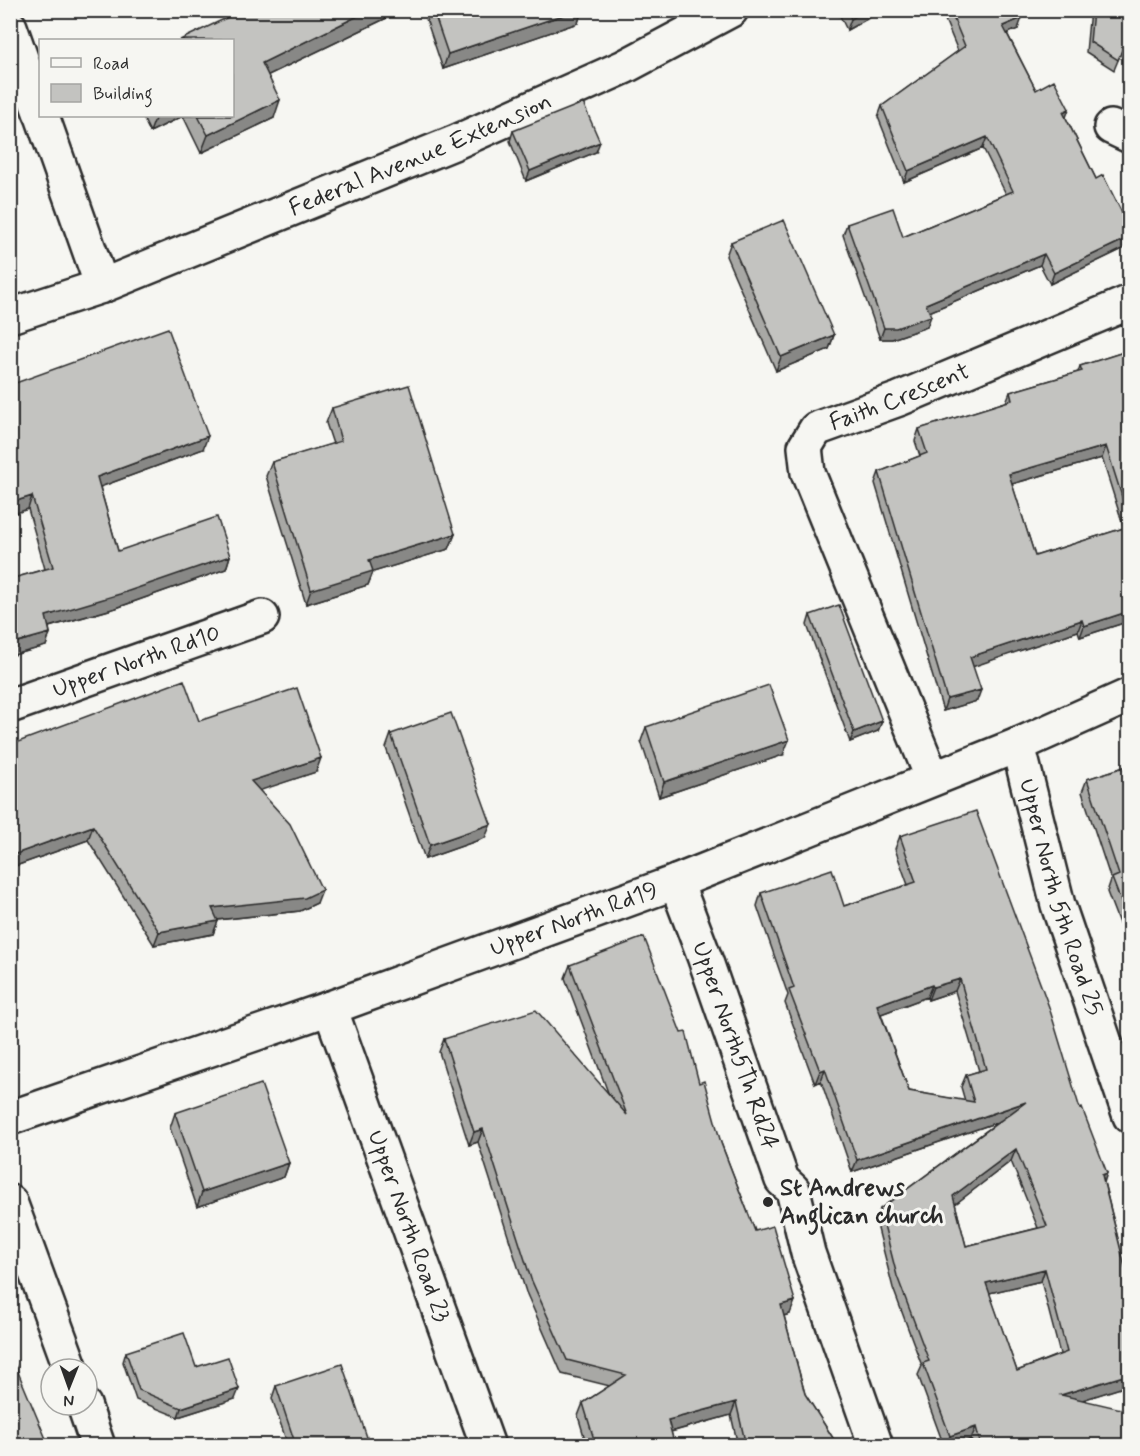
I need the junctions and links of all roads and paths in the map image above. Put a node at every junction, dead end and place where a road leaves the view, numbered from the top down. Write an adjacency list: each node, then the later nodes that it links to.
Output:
1 (731, 10): 5 (street, Federal Avenue Extension)
2 (10, 27): 3 (street)
3 (39, 108)
4 (42, 117): 5 (street)
5 (102, 286): 7 (street, Federal Avenue Extension)
6 (1130, 302): 12 (street, Faith Crescent)
7 (10, 316)
8 (262, 617): 10 (street, Upper North Rd10)
9 (1130, 695): 11 (street, Upper North Rd19)
10 (10, 706)
11 (1018, 745): 12 (street, Upper North Rd19); 15 (street, Upper North 5th Road 25)
12 (932, 777): 13 (street, Upper North Rd19)
13 (676, 882): 14 (street, Upper North Rd19); 22 (street, Upper North5Th Rd24)
14 (330, 1008): 16 (street, Upper North Rd19); 21 (street, Upper North Road 23)
15 (1130, 1116)
16 (10, 1118)
17 (10, 1202): 18 (street)
18 (67, 1357)
19 (88, 1417): 20 (street)
20 (98, 1446)
21 (488, 1446)
22 (876, 1446)

